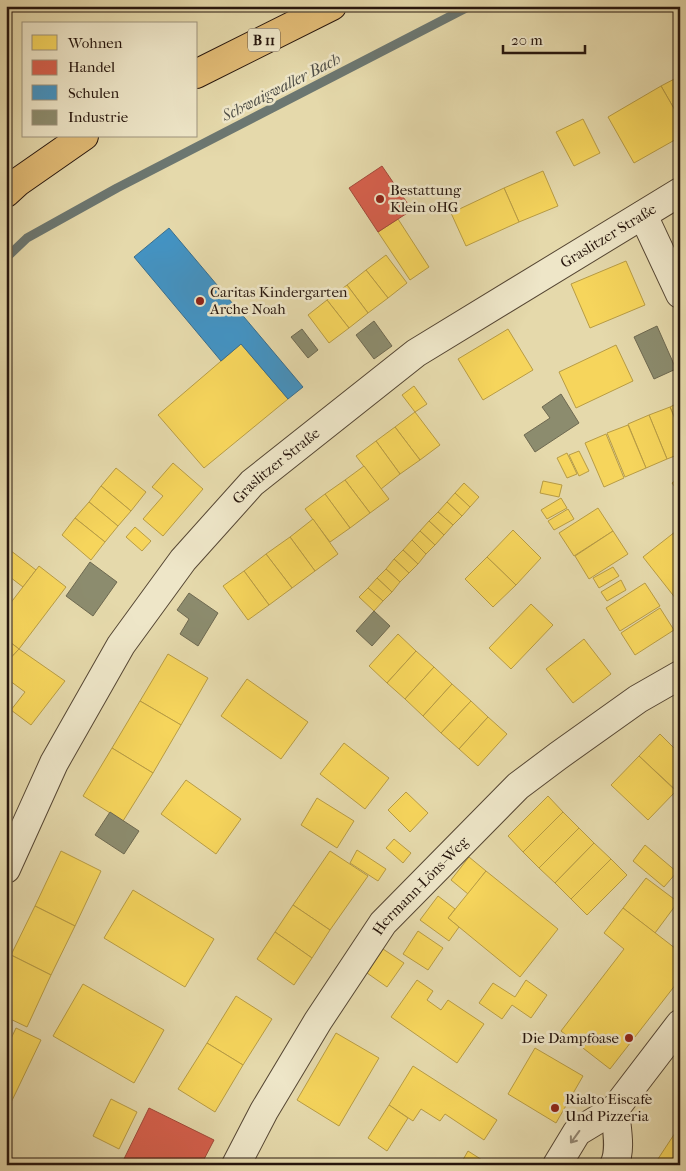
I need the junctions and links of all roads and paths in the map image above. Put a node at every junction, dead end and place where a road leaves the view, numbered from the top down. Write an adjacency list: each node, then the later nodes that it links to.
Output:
1 (332, 6): 2 (main road, B 11)
2 (198, 73)
3 (81, 138): 4 (main road)
4 (6, 192)
5 (680, 192): 6 (street, Graslitzer Straße)
6 (643, 215): 7 (street); 9 (street, Graslitzer Straße)
7 (680, 294)
8 (680, 675): 12 (street, Hermann-Löns-Weg)
9 (6, 869)
10 (680, 1024): 11 (street)
11 (615, 1109): 13 (street, one-way to 13); 14 (street)
12 (236, 1165)
13 (557, 1165)
14 (614, 1165)

